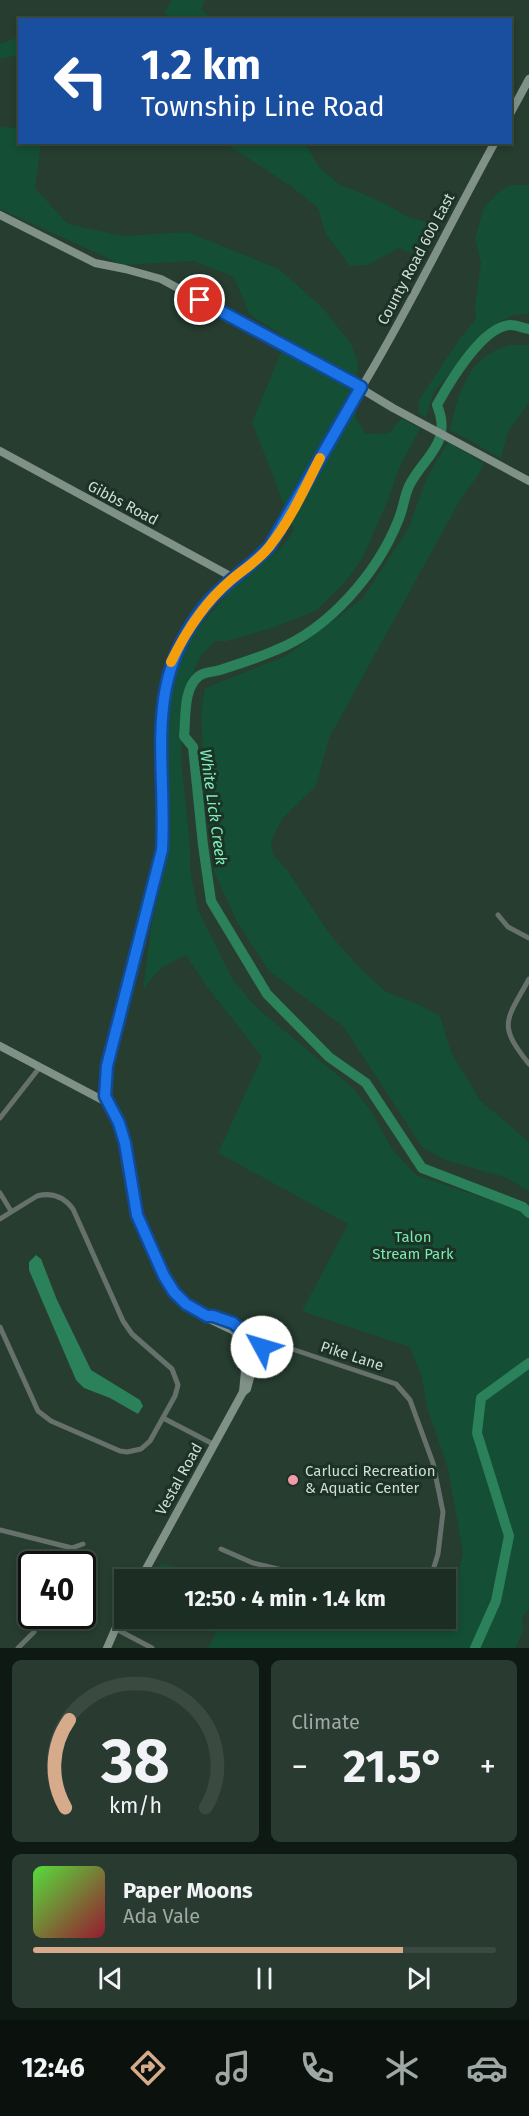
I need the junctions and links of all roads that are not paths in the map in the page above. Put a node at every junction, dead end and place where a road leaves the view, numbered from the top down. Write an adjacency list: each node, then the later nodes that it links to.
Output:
1 (529, 79): 2 (street)
2 (512, 110)
3 (494, 144): 5 (street, County Road 600 East)
4 (0, 215): 5 (street)
5 (361, 387): 7 (street); 8 (street)
6 (0, 451): 8 (street, Gibbs Road)
7 (529, 481)
8 (234, 578): 15 (street)
9 (498, 915): 10 (street)
10 (529, 938)
11 (529, 979): 13 (street)
12 (0, 1046): 14 (street)
13 (529, 1064)
14 (40, 1067): 15 (street); 16 (street)
15 (108, 1103): 20 (street)
16 (0, 1118)
17 (0, 1193): 18 (street)
18 (11, 1211): 19 (street); 28 (street)
19 (0, 1219)
20 (207, 1316): 22 (street); 24 (street)
21 (0, 1328): 28 (street)
22 (254, 1341): 23 (street, Pike Lane); 24 (street); 26 (street)
23 (280, 1345): 26 (street); 35 (street, Pike Lane)
24 (242, 1347): 25 (street)
25 (243, 1359): 26 (street); 27 (street, Vestal Road)
26 (260, 1359): 27 (street, Vestal Road)
27 (243, 1392): 29 (street, Vestal Road)
28 (163, 1418): 29 (street)
29 (213, 1444): 33 (street, Vestal Road)
30 (0, 1530): 31 (street)
31 (83, 1544)
32 (221, 1549): 34 (street)
33 (146, 1569)
34 (278, 1569)
35 (433, 1569)
36 (35, 1629): 38 (street)
37 (116, 1629): 39 (street); 40 (street)
38 (18, 1648)
39 (106, 1648)
40 (152, 1648)

